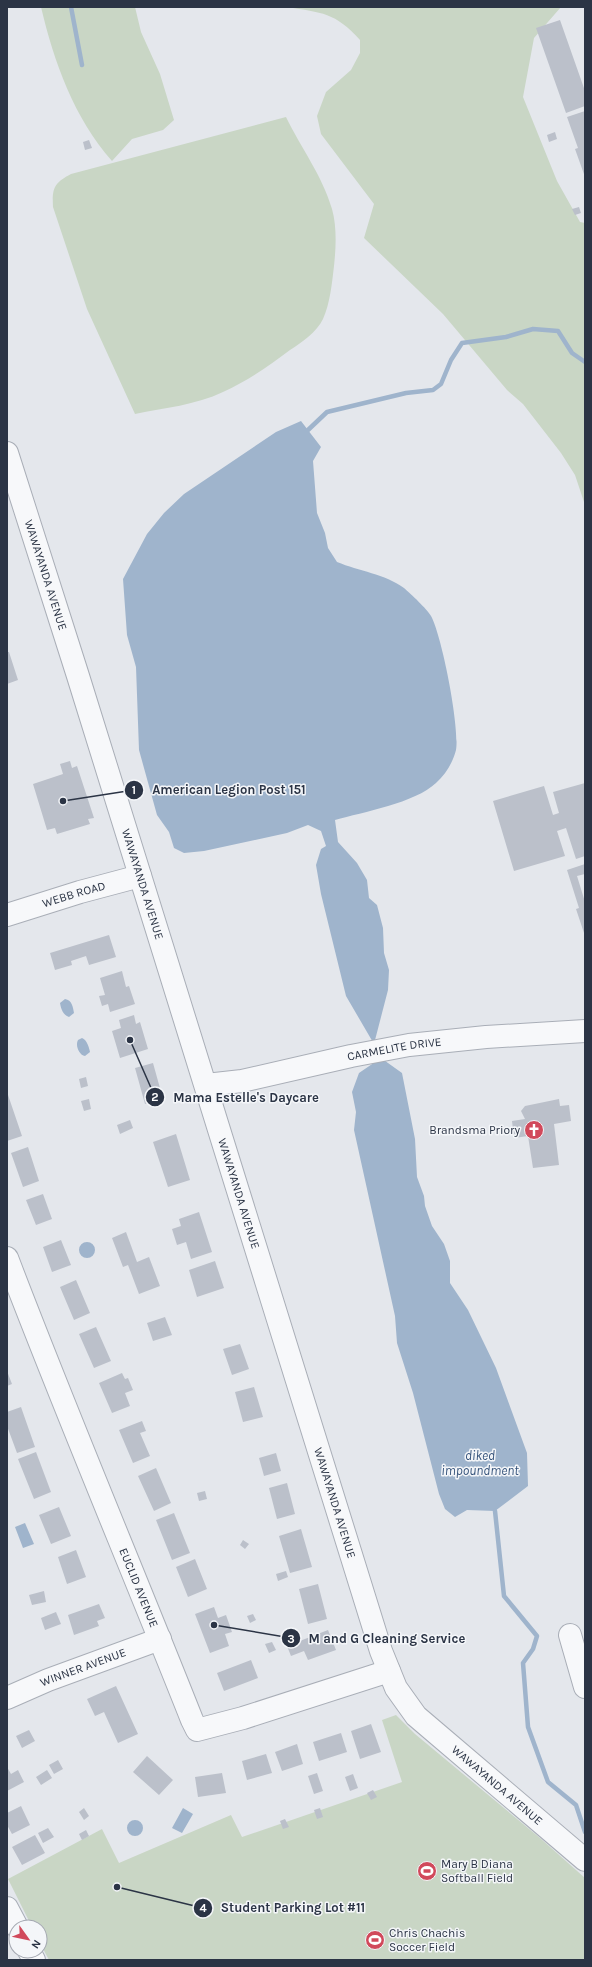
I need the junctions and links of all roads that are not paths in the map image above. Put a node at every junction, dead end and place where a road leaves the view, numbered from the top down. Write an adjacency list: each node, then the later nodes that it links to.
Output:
1 (7, 453): 2 (street, WAWAYANDA AVENUE)
2 (140, 876): 3 (street, WEBB ROAD); 5 (street, WAWAYANDA AVENUE)
3 (7, 915)
4 (585, 1031): 5 (street, CARMELITE DRIVE)
5 (206, 1085): 9 (street, WAWAYANDA AVENUE)
6 (7, 1258): 8 (street, EUCLID AVENUE)
7 (570, 1635): 10 (street)
8 (160, 1639): 9 (street, EUCLID AVENUE); 11 (street, WINNER AVENUE)
9 (389, 1671): 12 (street, WAWAYANDA AVENUE)
10 (585, 1687)
11 (7, 1698)
12 (585, 1860)
13 (7, 1908): 14 (street)
14 (13, 1919)

